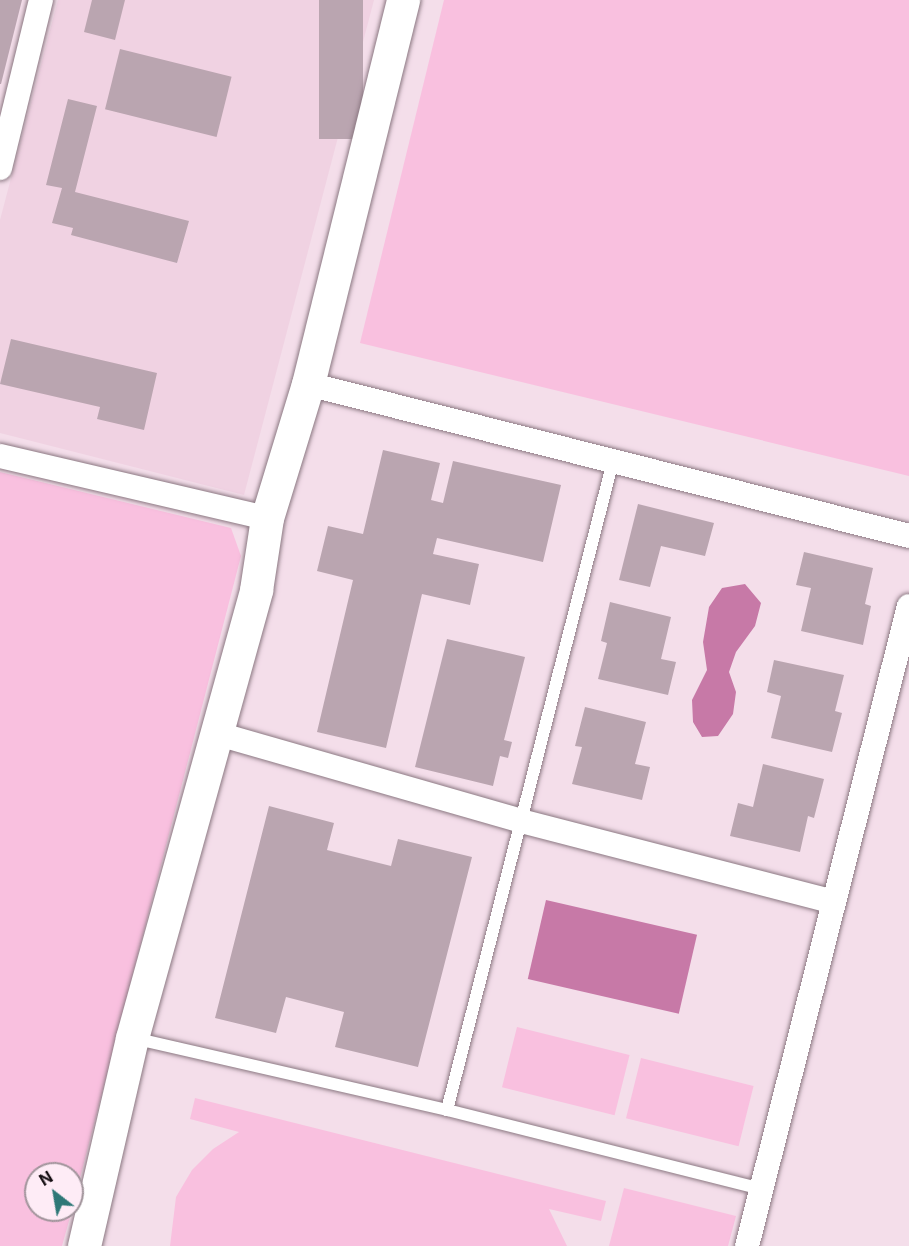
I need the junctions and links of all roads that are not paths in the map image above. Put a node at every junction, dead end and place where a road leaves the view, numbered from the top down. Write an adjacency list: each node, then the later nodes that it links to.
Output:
1 (42, 0): 3 (street)
2 (403, 0): 4 (street)
3 (0, 168)
4 (308, 384): 6 (street); 7 (street)
5 (0, 456): 7 (street)
6 (613, 461): 8 (street); 11 (lane)
7 (267, 518): 10 (street)
8 (909, 536)
9 (909, 606): 12 (street)
10 (215, 733): 11 (street); 13 (street)
11 (521, 821): 12 (street); 14 (lane)
12 (834, 902): 15 (street)
13 (132, 1038): 14 (lane); 16 (street)
14 (447, 1110): 15 (lane)
15 (762, 1189): 17 (street)
16 (84, 1246)
17 (747, 1246)

